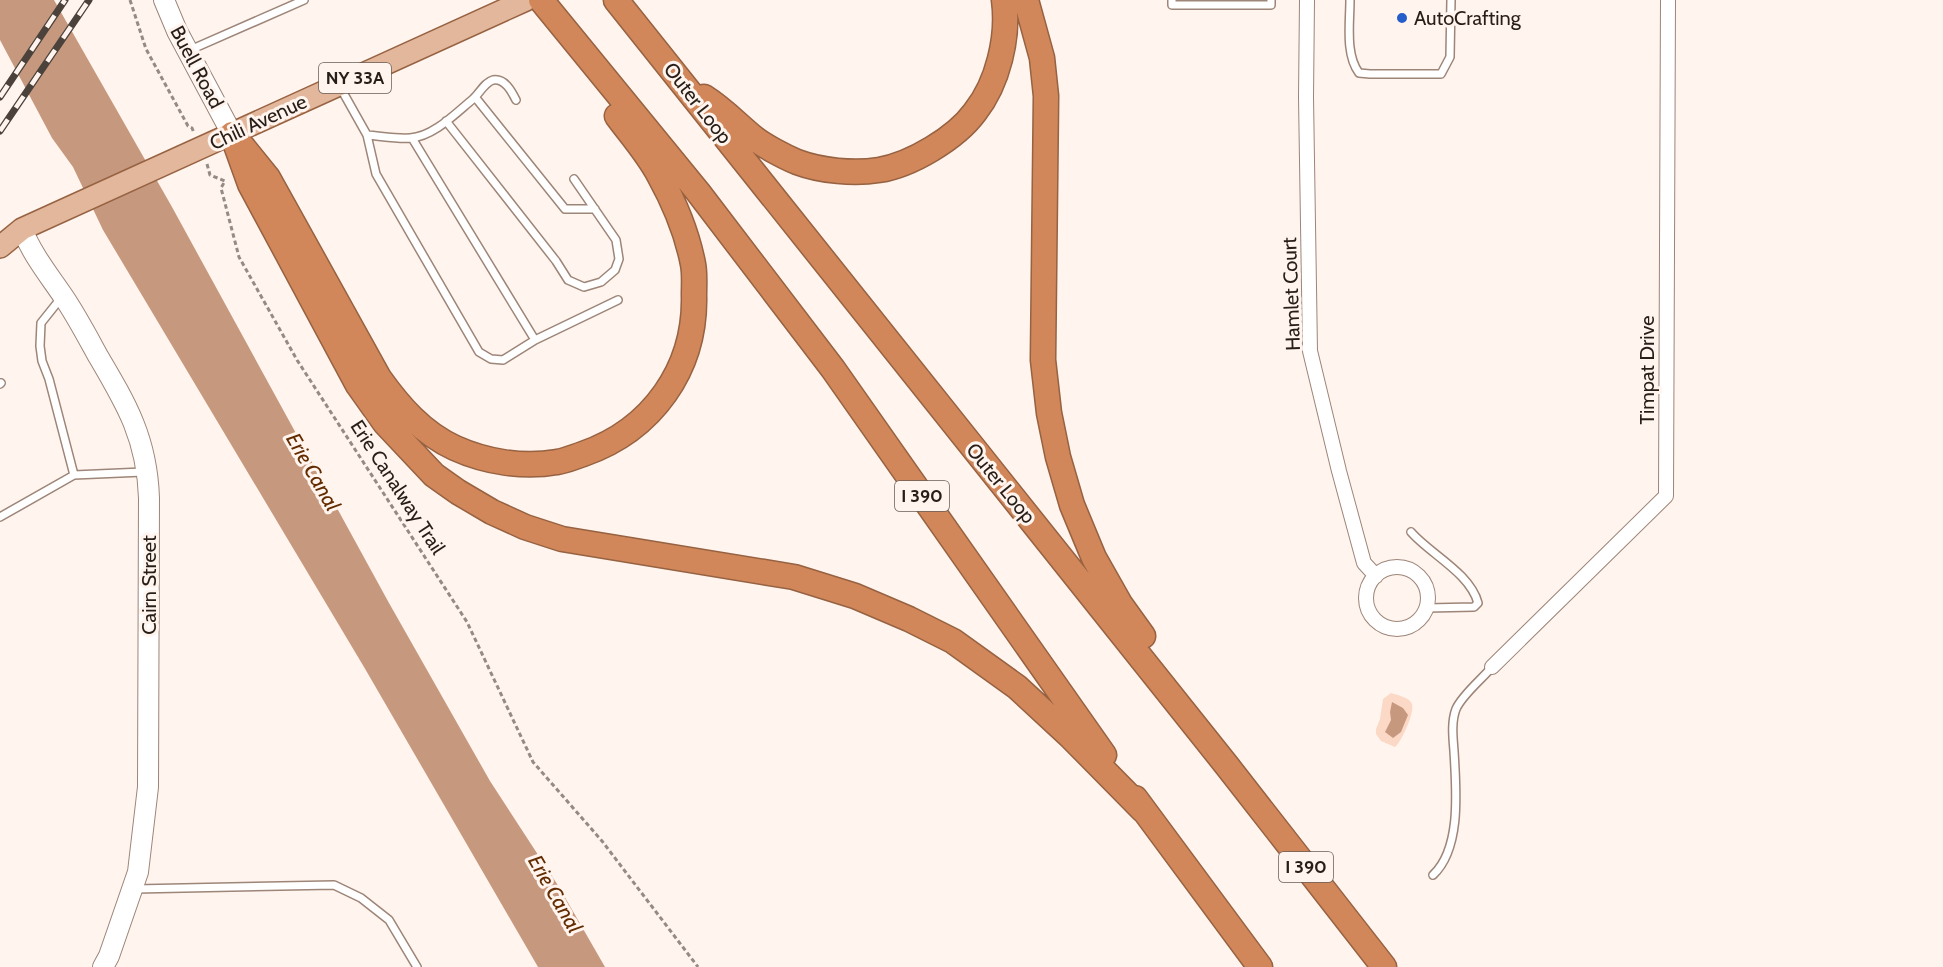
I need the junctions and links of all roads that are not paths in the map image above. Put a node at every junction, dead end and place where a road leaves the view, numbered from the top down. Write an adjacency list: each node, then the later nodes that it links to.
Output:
1 (164, 0): 15 (street, Buell Road)
2 (304, 0): 15 (lane)
3 (526, 0): 17 (main road, Chili Avenue / NY 33A)
4 (541, 0): 14 (highway, I 390)
5 (1004, 0): 16 (highway)
6 (1026, 0): 39 (highway)
7 (1172, 0): 8 (lane)
8 (1271, 0)
9 (1307, 0): 36 (street, Hamlet Court)
10 (1350, 0): 11 (lane)
11 (1451, 0)
12 (1668, 0): 38 (street, Timpat Drive)
13 (621, 5): 16 (highway, Outer Loop / I 390)
14 (571, 36): 21 (highway); 40 (highway, I 390)
15 (188, 51): 21 (street, Buell Road)
16 (682, 84): 39 (highway, Outer Loop / I 390)
17 (339, 85): 21 (main road, Chili Avenue / NY 33A); 22 (lane)
18 (475, 97): 19 (lane); 20 (lane); 25 (lane)
19 (516, 100)
20 (446, 121): 23 (lane); 25 (lane)
21 (232, 134): 26 (main road, Chili Avenue / NY 33A); 40 (highway)
22 (367, 135): 23 (lane); 31 (lane)
23 (412, 138): 31 (lane)
24 (574, 179): 25 (lane)
25 (595, 209)
26 (22, 229): 27 (main road, Chili Avenue / NY 33A); 28 (main road, Chili Avenue / NY 33A); 29 (street, Cairn Street)
27 (0, 232)
28 (0, 247)
29 (63, 296): 32 (street, Cairn Street); 33 (lane)
30 (618, 300): 31 (lane)
31 (535, 340)
32 (147, 471): 33 (lane); 42 (street, Cairn Street)
33 (74, 475): 34 (lane)
34 (0, 518)
35 (1411, 532): 37 (lane)
36 (1376, 576): 37 (street); 37 (street)
37 (1426, 608)
38 (1492, 667): 41 (lane)
39 (1228, 767): 46 (highway, Outer Loop / I 390)
40 (1143, 810): 45 (highway, I 390)
41 (1433, 875)
42 (133, 889): 43 (street, Cairn Street); 44 (lane)
43 (103, 967)
44 (417, 967)
45 (1260, 967)
46 (1384, 967)

